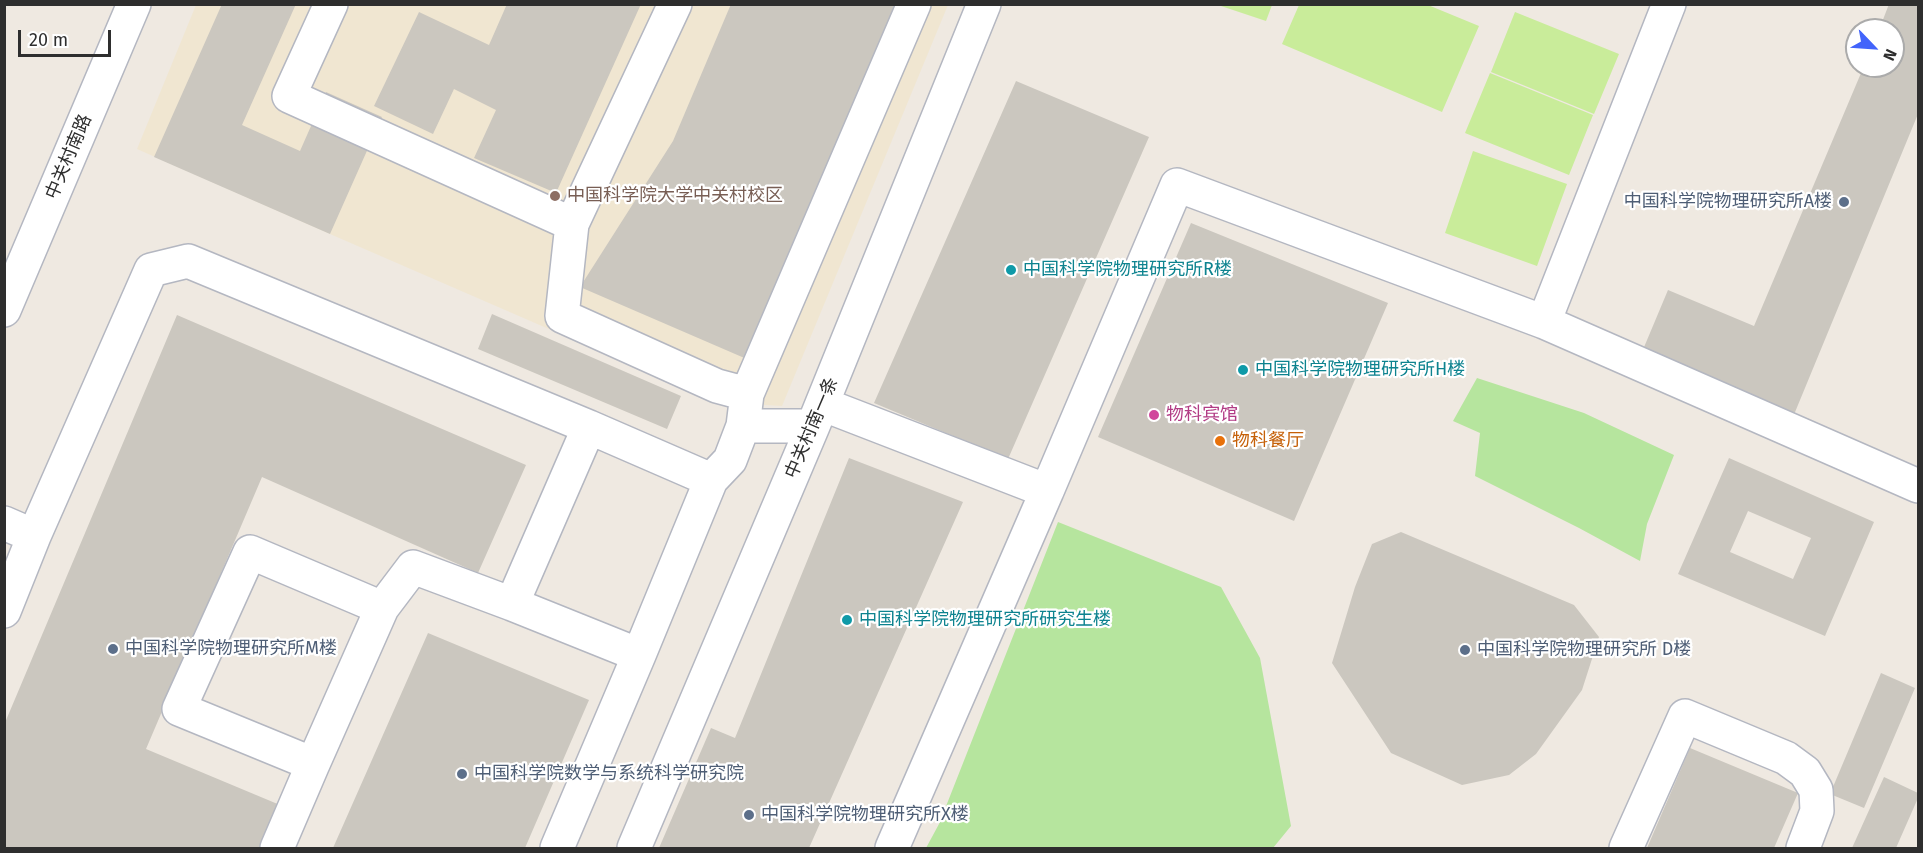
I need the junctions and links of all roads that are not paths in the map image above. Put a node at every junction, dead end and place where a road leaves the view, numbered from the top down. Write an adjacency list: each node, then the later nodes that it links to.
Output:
1 (134, 4): 8 (street, 中关村南路)
2 (331, 4): 7 (street)
3 (675, 4): 7 (street)
4 (914, 4): 10 (street)
5 (984, 4): 11 (street, 中关村南一条)
6 (1669, 4): 9 (street)
7 (572, 224): 10 (street)
8 (4, 310)
9 (1544, 322): 15 (street); 16 (street)
10 (747, 394): 12 (street)
11 (818, 415): 12 (street); 16 (street); 26 (street, 中关村南一条)
12 (743, 426): 14 (street)
13 (589, 427): 14 (street); 18 (street); 19 (street)
14 (711, 480): 22 (street)
15 (1918, 486)
16 (1047, 491): 27 (street)
17 (4, 523): 18 (street)
18 (34, 536): 21 (street)
19 (512, 604): 20 (street); 22 (street)
20 (382, 608): 23 (street); 23 (street)
21 (4, 611)
22 (639, 655): 25 (street)
23 (313, 764): 24 (street)
24 (277, 849)
25 (557, 849)
26 (634, 849)
27 (892, 849)
28 (1626, 849): 29 (street)
29 (1803, 849)

